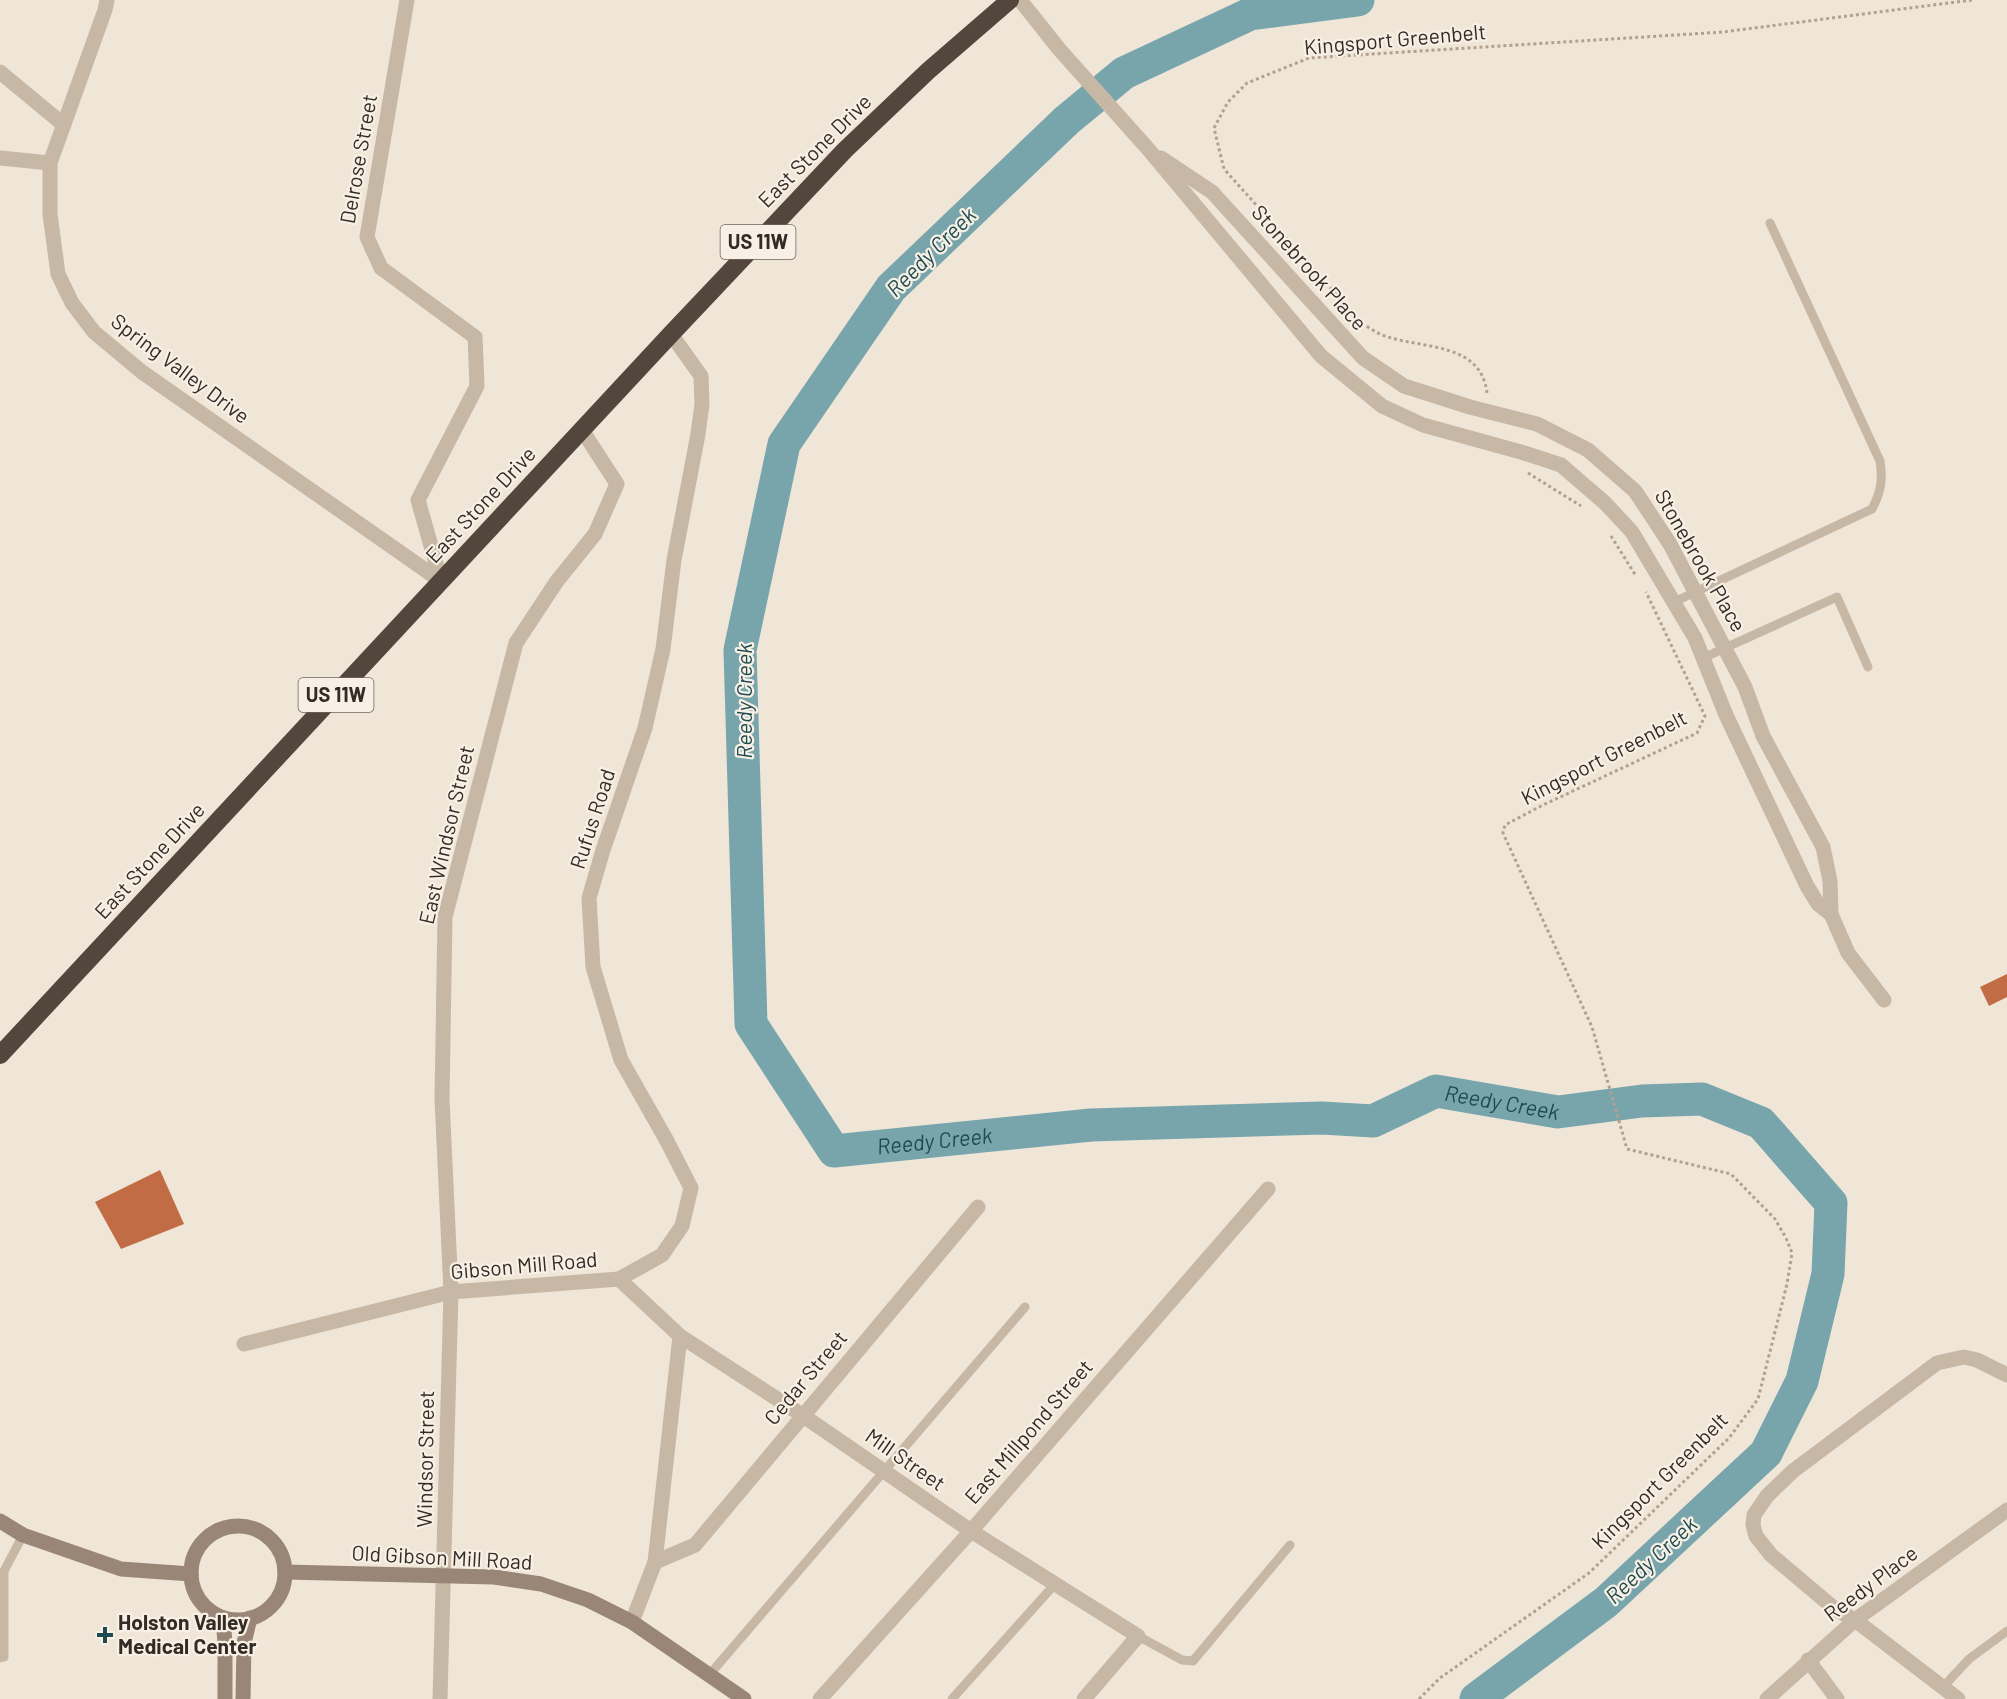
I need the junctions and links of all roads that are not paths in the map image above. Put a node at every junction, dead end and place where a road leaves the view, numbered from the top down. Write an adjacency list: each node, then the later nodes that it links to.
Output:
1 (107, 0): 6 (street, Spring Valley Drive)
2 (407, 0): 13 (street, Delrose Street)
3 (1010, 0): 11 (highway, East Stone Drive / US 11W)
4 (1020, 0): 7 (street, Stonebrook Place)
5 (0, 72): 6 (street)
6 (63, 124): 9 (street, Spring Valley Drive)
7 (1149, 150): 14 (street, Stonebrook Place); 15 (street, Stonebrook Place)
8 (0, 158): 9 (street)
9 (50, 163): 13 (street, Spring Valley Drive)
10 (1770, 223): 14 (lane)
11 (671, 334): 12 (highway, East Stone Drive / US 11W); 24 (street, Rufus Road)
12 (582, 430): 13 (highway, East Stone Drive / US 11W); 25 (street, East Windsor Street)
13 (441, 581): 21 (highway, East Stone Drive / US 11W)
14 (1695, 592): 15 (lane); 16 (street, Stonebrook Place)
15 (1674, 602): 17 (street, Stonebrook Place)
16 (1725, 648): 17 (lane); 18 (lane); 19 (street, Stonebrook Place)
17 (1703, 658): 19 (street, Stonebrook Place)
18 (1868, 667)
19 (1831, 914): 20 (street, Stonebrook Place)
20 (1884, 1000)
21 (0, 1055)
22 (1268, 1190): 34 (street, East Millpond Street)
23 (978, 1207): 30 (street, Cedar Street)
24 (619, 1279): 25 (street, Gibson Mill Road); 27 (street, Gibson Mill Road)
25 (452, 1292): 28 (street, Gibson Mill Road); 40 (street, Windsor Street)
26 (1025, 1307): 31 (lane)
27 (680, 1336): 30 (street, Mill Street); 37 (street)
28 (244, 1344)
29 (2007, 1375): 44 (street)
30 (802, 1414): 31 (street, Mill Street); 37 (street, Cedar Street)
31 (884, 1471): 34 (street, Mill Street); 50 (lane)
32 (2007, 1510): 44 (street, Reedy Place)
33 (0, 1521): 35 (main road)
34 (971, 1531): 41 (street, Mill Street); 56 (street, East Millpond Street)
35 (23, 1535): 39 (main road); 48 (lane)
36 (1290, 1545): 47 (lane)
37 (655, 1562): 45 (street)
38 (285, 1572): 39 (main road); 40 (main road, Old Gibson Mill Road); 43 (main road)
39 (191, 1574): 42 (main road)
40 (445, 1576): 45 (main road, Old Gibson Mill Road); 54 (street, Windsor Street)
41 (1055, 1584): 47 (street, Mill Street); 57 (lane)
42 (223, 1618): 43 (main road); 52 (main road)
43 (250, 1618): 53 (main road)
44 (1855, 1620): 49 (street, Reedy Place); 51 (street)
45 (632, 1622): 50 (main road, Old Gibson Mill Road)
46 (2007, 1631): 51 (lane)
47 (1138, 1636): 58 (street)
48 (0, 1658)
49 (1808, 1660): 59 (street, Reedy Place); 60 (street)
50 (710, 1674): 55 (main road, Old Gibson Mill Road)
51 (1943, 1688): 61 (street)
52 (225, 1699)
53 (243, 1699)
54 (440, 1699)
55 (744, 1699)
56 (820, 1699)
57 (952, 1699)
58 (1084, 1699)
59 (1767, 1699)
60 (1837, 1699)
61 (1958, 1699)

